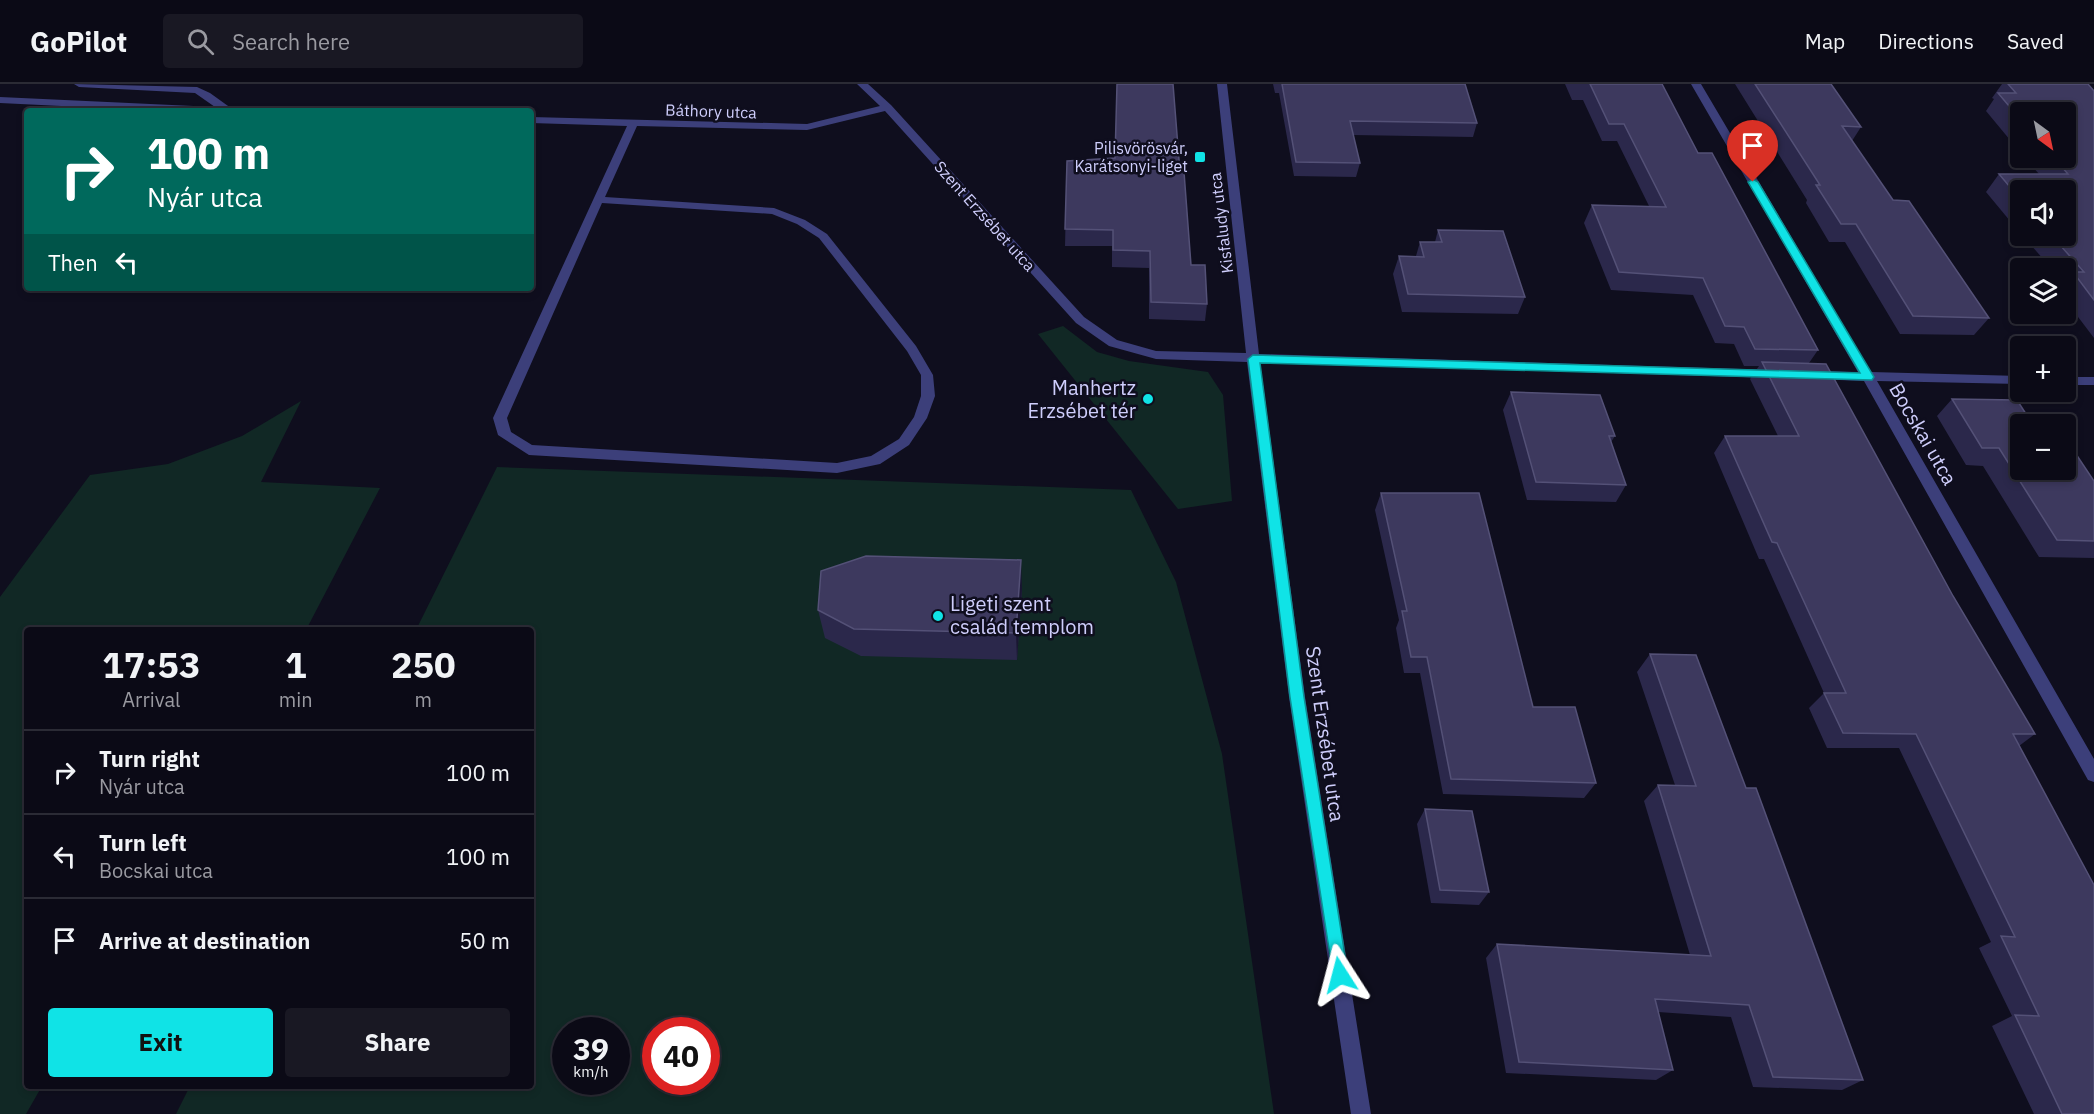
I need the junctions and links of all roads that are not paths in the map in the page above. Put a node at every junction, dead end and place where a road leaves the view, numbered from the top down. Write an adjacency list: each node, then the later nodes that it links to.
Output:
1 (79, 84): 8 (street)
2 (862, 84): 6 (street, Szent Erzsébet utca)
3 (1222, 84): 12 (street, Kisfaludy utca)
4 (1696, 84): 13 (street, Bocskai utca)
5 (0, 100): 7 (street)
6 (887, 107): 10 (street, Báthory utca); 12 (street, Szent Erzsébet utca)
7 (164, 108)
8 (223, 108)
9 (534, 120): 10 (street, Báthory utca)
10 (633, 123): 11 (street)
11 (600, 200): 11 (street)
12 (1253, 359): 13 (street); 18 (street, Szent Erzsébet utca)
13 (1868, 377): 14 (street); 17 (street, Bocskai utca)
14 (2010, 380)
15 (2076, 381): 16 (street)
16 (2094, 381)
17 (2094, 775)
18 (1361, 1114)

